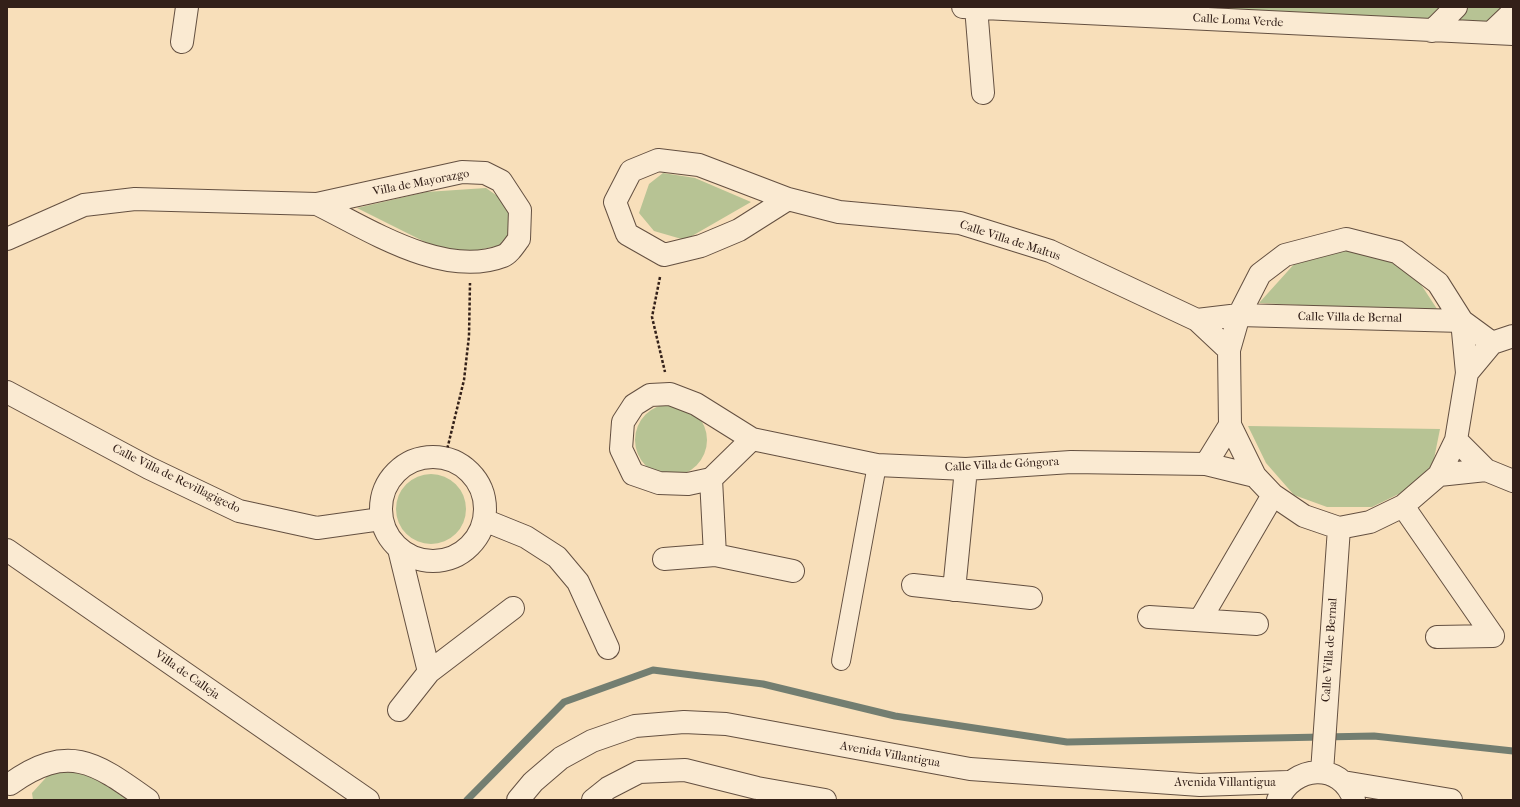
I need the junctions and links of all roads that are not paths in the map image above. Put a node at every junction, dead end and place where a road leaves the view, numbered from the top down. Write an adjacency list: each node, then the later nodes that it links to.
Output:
1 (187, 7): 9 (street)
2 (972, 7): 4 (street, Calle Loma Verde); 10 (street)
3 (1456, 7): 6 (street)
4 (1043, 9): 6 (street, Calle Loma Verde)
5 (1513, 12): 7 (street)
6 (1432, 31): 7 (street, Calle Loma Verde)
7 (1491, 33): 8 (street, Calle Loma Verde)
8 (1513, 34)
9 (182, 42)
10 (984, 93)
11 (788, 199): 11 (street, Calle Villa de Maltus); 15 (street, Calle Villa de Maltus)
12 (317, 204): 12 (street, Villa de Mayorazgo); 13 (street, Villa de Mayorazgo)
13 (7, 239)
14 (1239, 315): 15 (street); 16 (street, Calle Villa de Bernal); 16 (street); 19 (street)
15 (1197, 320): 19 (street, Calle Villa de Maltus)
16 (1462, 321): 18 (street); 20 (street)
17 (1513, 336): 18 (street)
18 (1492, 342): 20 (street)
19 (1229, 350): 22 (street)
20 (1467, 373): 24 (street)
21 (7, 392): 35 (street, Calle Villa de Revillagigedo)
22 (1230, 425): 25 (street); 30 (street)
23 (752, 439): 26 (street, Calle Villa de Góngora); 31 (street); 31 (street, Calle Villa de Góngora)
24 (1456, 440): 28 (street); 29 (street)
25 (1206, 464): 27 (street, Calle Villa de Góngora); 30 (street, Calle Villa de Góngora)
26 (877, 465): 27 (street, Calle Villa de Góngora); 52 (street)
27 (966, 469): 44 (street)
28 (1486, 470): 29 (street); 32 (street)
29 (1439, 475): 34 (street)
30 (1255, 476): 33 (street)
31 (711, 479): 40 (street)
32 (1513, 481)
33 (1273, 495): 37 (street); 48 (street)
34 (1403, 506): 37 (street); 50 (street)
35 (381, 519): 36 (street); 38 (street)
36 (484, 520): 38 (street); 51 (street)
37 (1339, 528): 55 (street, Calle Villa de Bernal)
38 (399, 549): 53 (street)
39 (7, 550): 61 (street, Villa de Calleja)
40 (715, 555): 41 (street); 42 (street)
41 (664, 559)
42 (793, 571)
43 (913, 585): 44 (street)
44 (954, 590): 45 (street)
45 (1031, 598)
46 (513, 608): 53 (street)
47 (1148, 617): 48 (street)
48 (1200, 620): 49 (street)
49 (1257, 624)
50 (1436, 637)
51 (608, 648)
52 (841, 661)
53 (429, 672): 54 (street)
54 (399, 710)
55 (1322, 762): 57 (street); 58 (street)
56 (11, 789): 60 (street)
57 (1283, 791): 62 (street, Avenida Villantigua)
58 (1348, 791): 65 (street)
59 (757, 794): 63 (street); 64 (street)
60 (148, 800)
61 (368, 800)
62 (518, 800)
63 (593, 800)
64 (825, 800)
65 (1451, 800)

